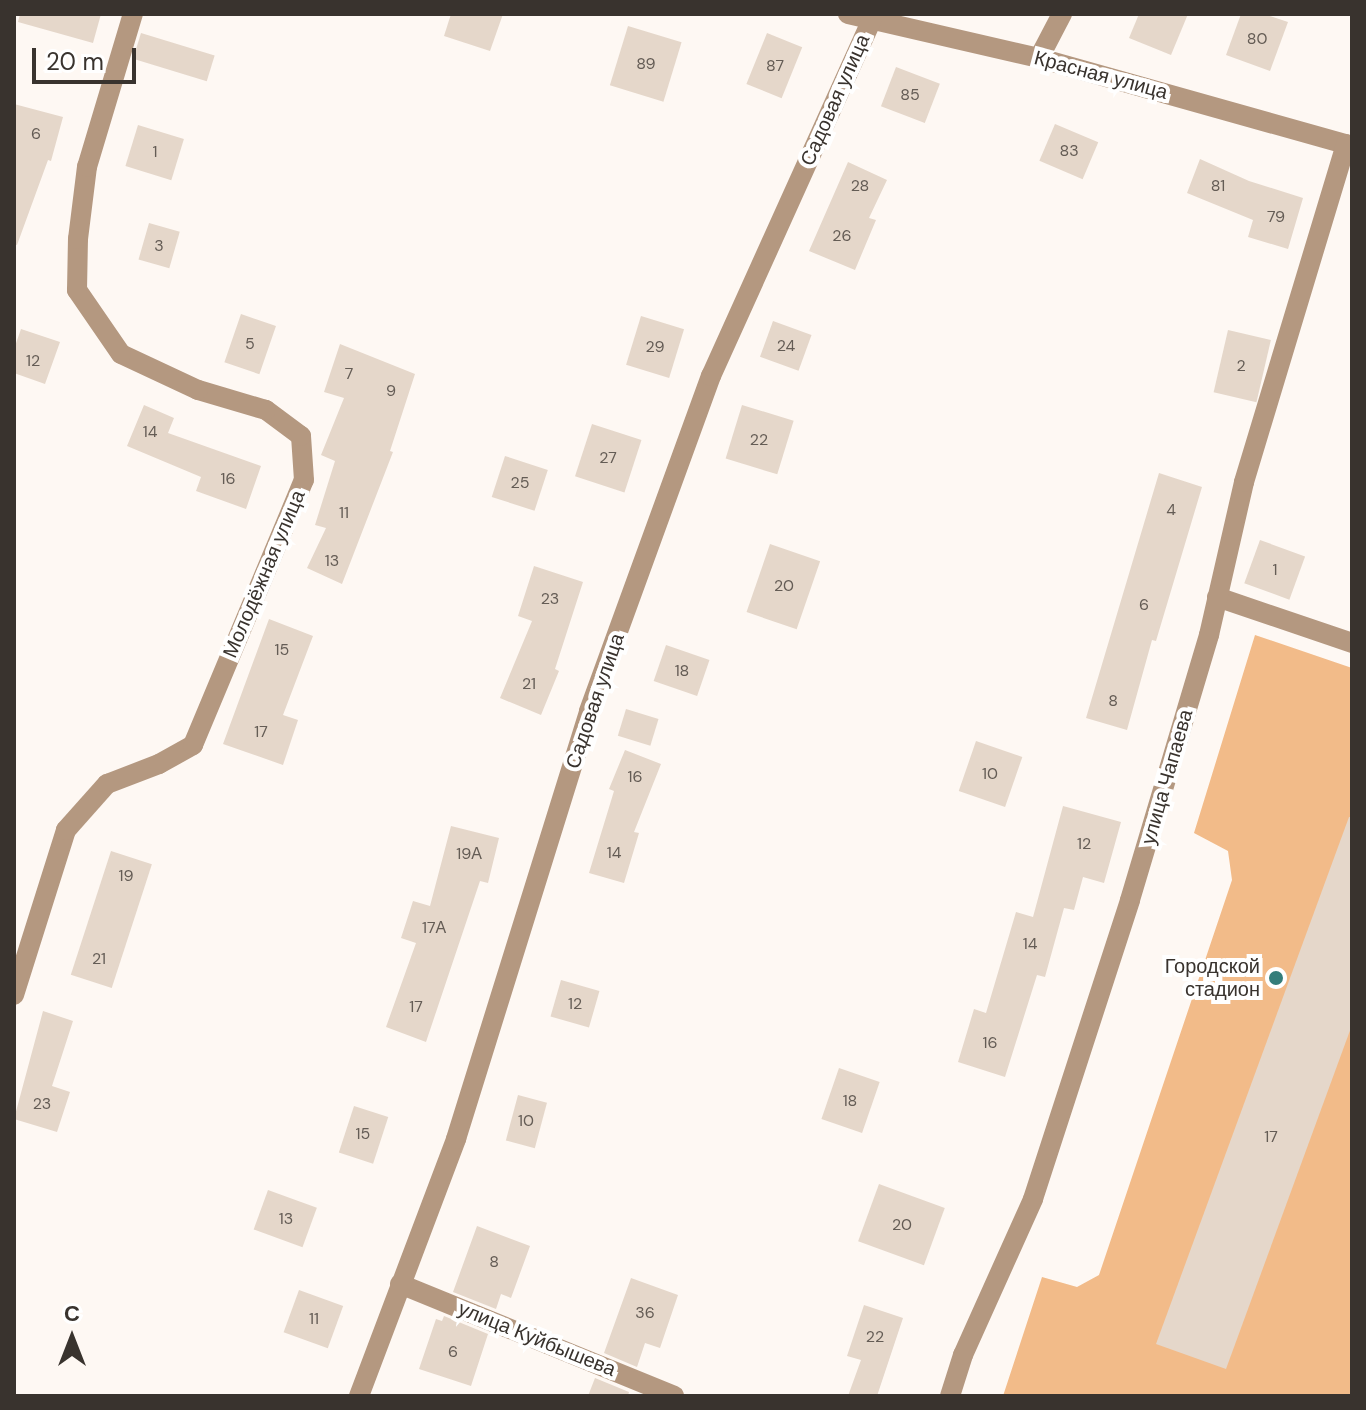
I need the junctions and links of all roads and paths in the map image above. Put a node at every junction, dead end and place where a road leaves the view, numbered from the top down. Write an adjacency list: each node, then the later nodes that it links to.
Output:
1 (133, 14): 9 (street, Молодёжная улица)
2 (848, 14): 4 (street, Красная улица)
3 (1062, 14): 5 (street)
4 (871, 21): 5 (street, Красная улица); 10 (street, Садовая улица)
5 (1039, 58): 6 (street, Красная улица)
6 (1349, 145): 7 (street, улица Чапаева)
7 (1217, 597): 8 (street); 13 (street, улица Чапаева)
8 (1352, 643)
9 (14, 995)
10 (400, 1284): 11 (street, Садовая улица); 12 (street, улица Куйбышева)
11 (359, 1396)
12 (674, 1396)
13 (950, 1396)

